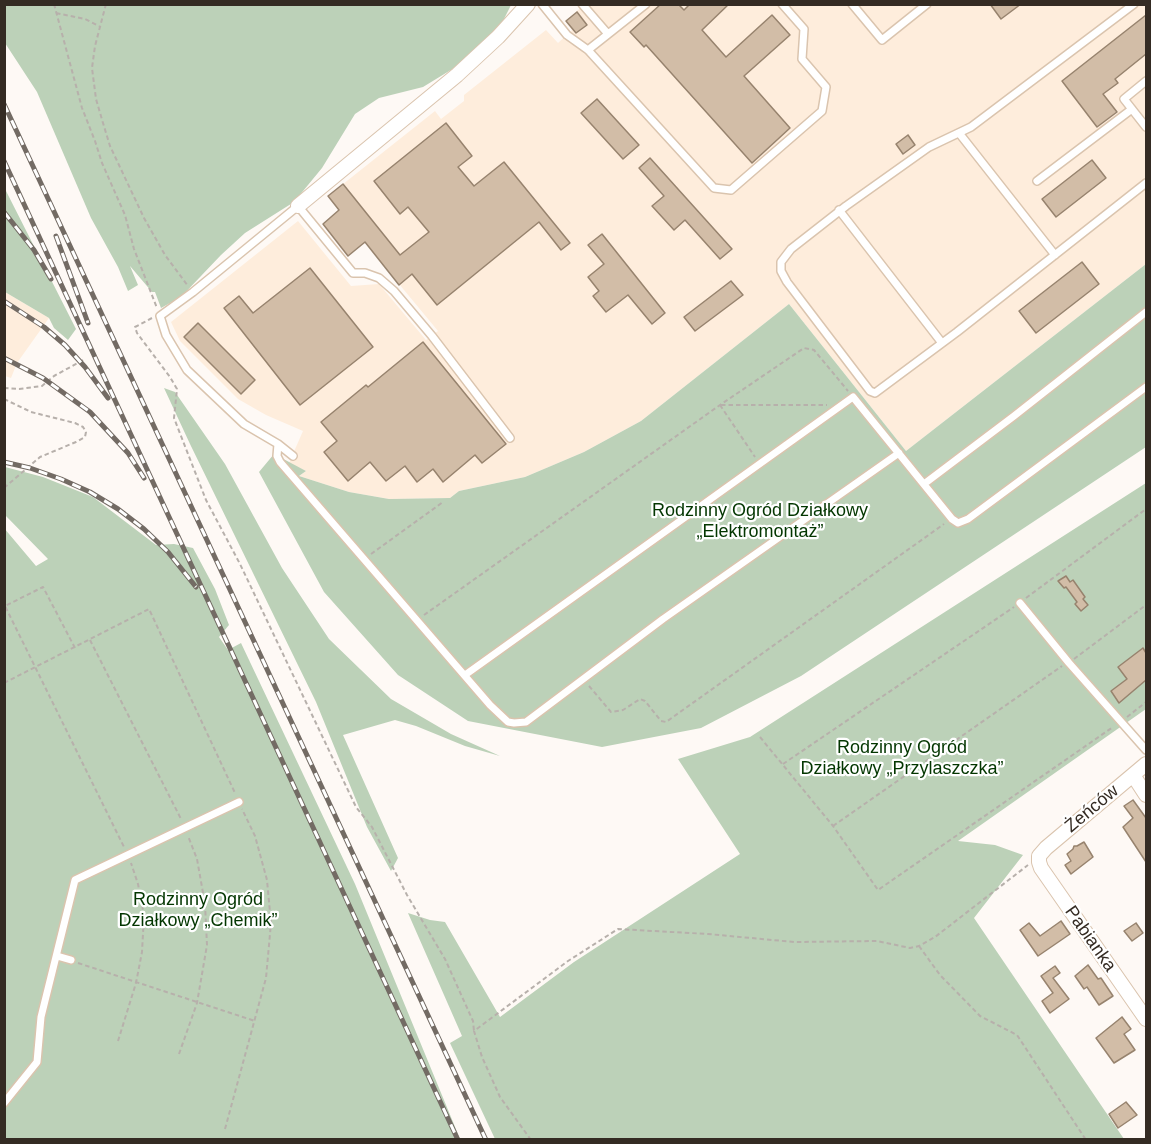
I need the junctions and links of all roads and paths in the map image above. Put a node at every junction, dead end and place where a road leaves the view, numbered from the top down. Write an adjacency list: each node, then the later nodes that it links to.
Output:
1 (54, 4): 11 (path)
2 (106, 4): 12 (path)
3 (528, 4): 21 (street)
4 (542, 4): 14 (lane)
5 (582, 4): 13 (lane)
6 (646, 4): 13 (lane)
7 (782, 4): 14 (lane)
8 (852, 4): 9 (lane)
9 (927, 4)
10 (1134, 4): 18 (lane)
11 (56, 13): 12 (path); 26 (path)
12 (100, 26): 24 (path)
13 (608, 34): 14 (lane)
14 (588, 50)
15 (1146, 81): 16 (lane)
16 (1132, 109): 17 (lane); 19 (lane)
17 (1146, 127)
18 (959, 133): 22 (lane); 23 (lane)
19 (1037, 181)
20 (1146, 183): 23 (lane)
21 (298, 206): 24 (lane); 35 (lane)
22 (840, 210): 27 (lane); 27 (lane)
23 (1055, 255): 27 (lane)
24 (193, 292): 26 (lane)
25 (1146, 312): 40 (lane)
26 (160, 316): 36 (lane); 73 (path)
27 (942, 343)
28 (85, 359): 30 (path)
29 (1146, 387): 44 (lane)
30 (4, 388)
31 (853, 397): 33 (path); 34 (lane); 37 (lane)
32 (4, 399): 41 (path)
33 (720, 405): 34 (path); 39 (path); 48 (path)
34 (842, 405): 39 (lane)
35 (510, 438)
36 (278, 444): 38 (lane); 45 (lane)
37 (899, 453): 40 (lane); 53 (lane)
38 (292, 456)
39 (760, 464): 52 (lane)
40 (924, 484): 44 (lane)
41 (4, 488)
42 (443, 502): 45 (path)
43 (1146, 509): 46 (path)
44 (952, 519): 53 (path)
45 (364, 559): 48 (lane)
46 (1020, 603): 50 (lane); 59 (path)
47 (1146, 605): 50 (path)
48 (417, 620): 52 (lane)
49 (75, 648): 51 (path); 51 (path); 63 (path)
50 (1069, 663): 56 (lane); 64 (path)
51 (36, 668): 54 (path); 65 (path)
52 (465, 675): 53 (lane)
53 (583, 678)
54 (4, 683)
55 (1146, 702): 56 (path)
56 (1121, 722): 58 (lane); 64 (path)
57 (760, 736): 59 (path)
58 (1146, 750)
59 (783, 764): 64 (path)
60 (1146, 764): 61 (street, Żeńców)
61 (1133, 775): 62 (street); 66 (street, Żeńców)
62 (1146, 795)
63 (239, 802): 65 (lane); 72 (path)
64 (833, 826)
65 (128, 855): 68 (lane); 70 (path)
66 (1040, 856): 67 (path); 71 (street, Pabianka)
67 (920, 946): 73 (path); 78 (path)
68 (57, 956): 69 (lane); 75 (lane)
69 (71, 960): 70 (path)
70 (136, 983): 72 (path); 74 (path)
71 (1146, 1020)
72 (255, 1021): 76 (path)
73 (474, 1031): 77 (path)
74 (118, 1041)
75 (4, 1103)
76 (225, 1129)
77 (531, 1140)
78 (1086, 1140)

